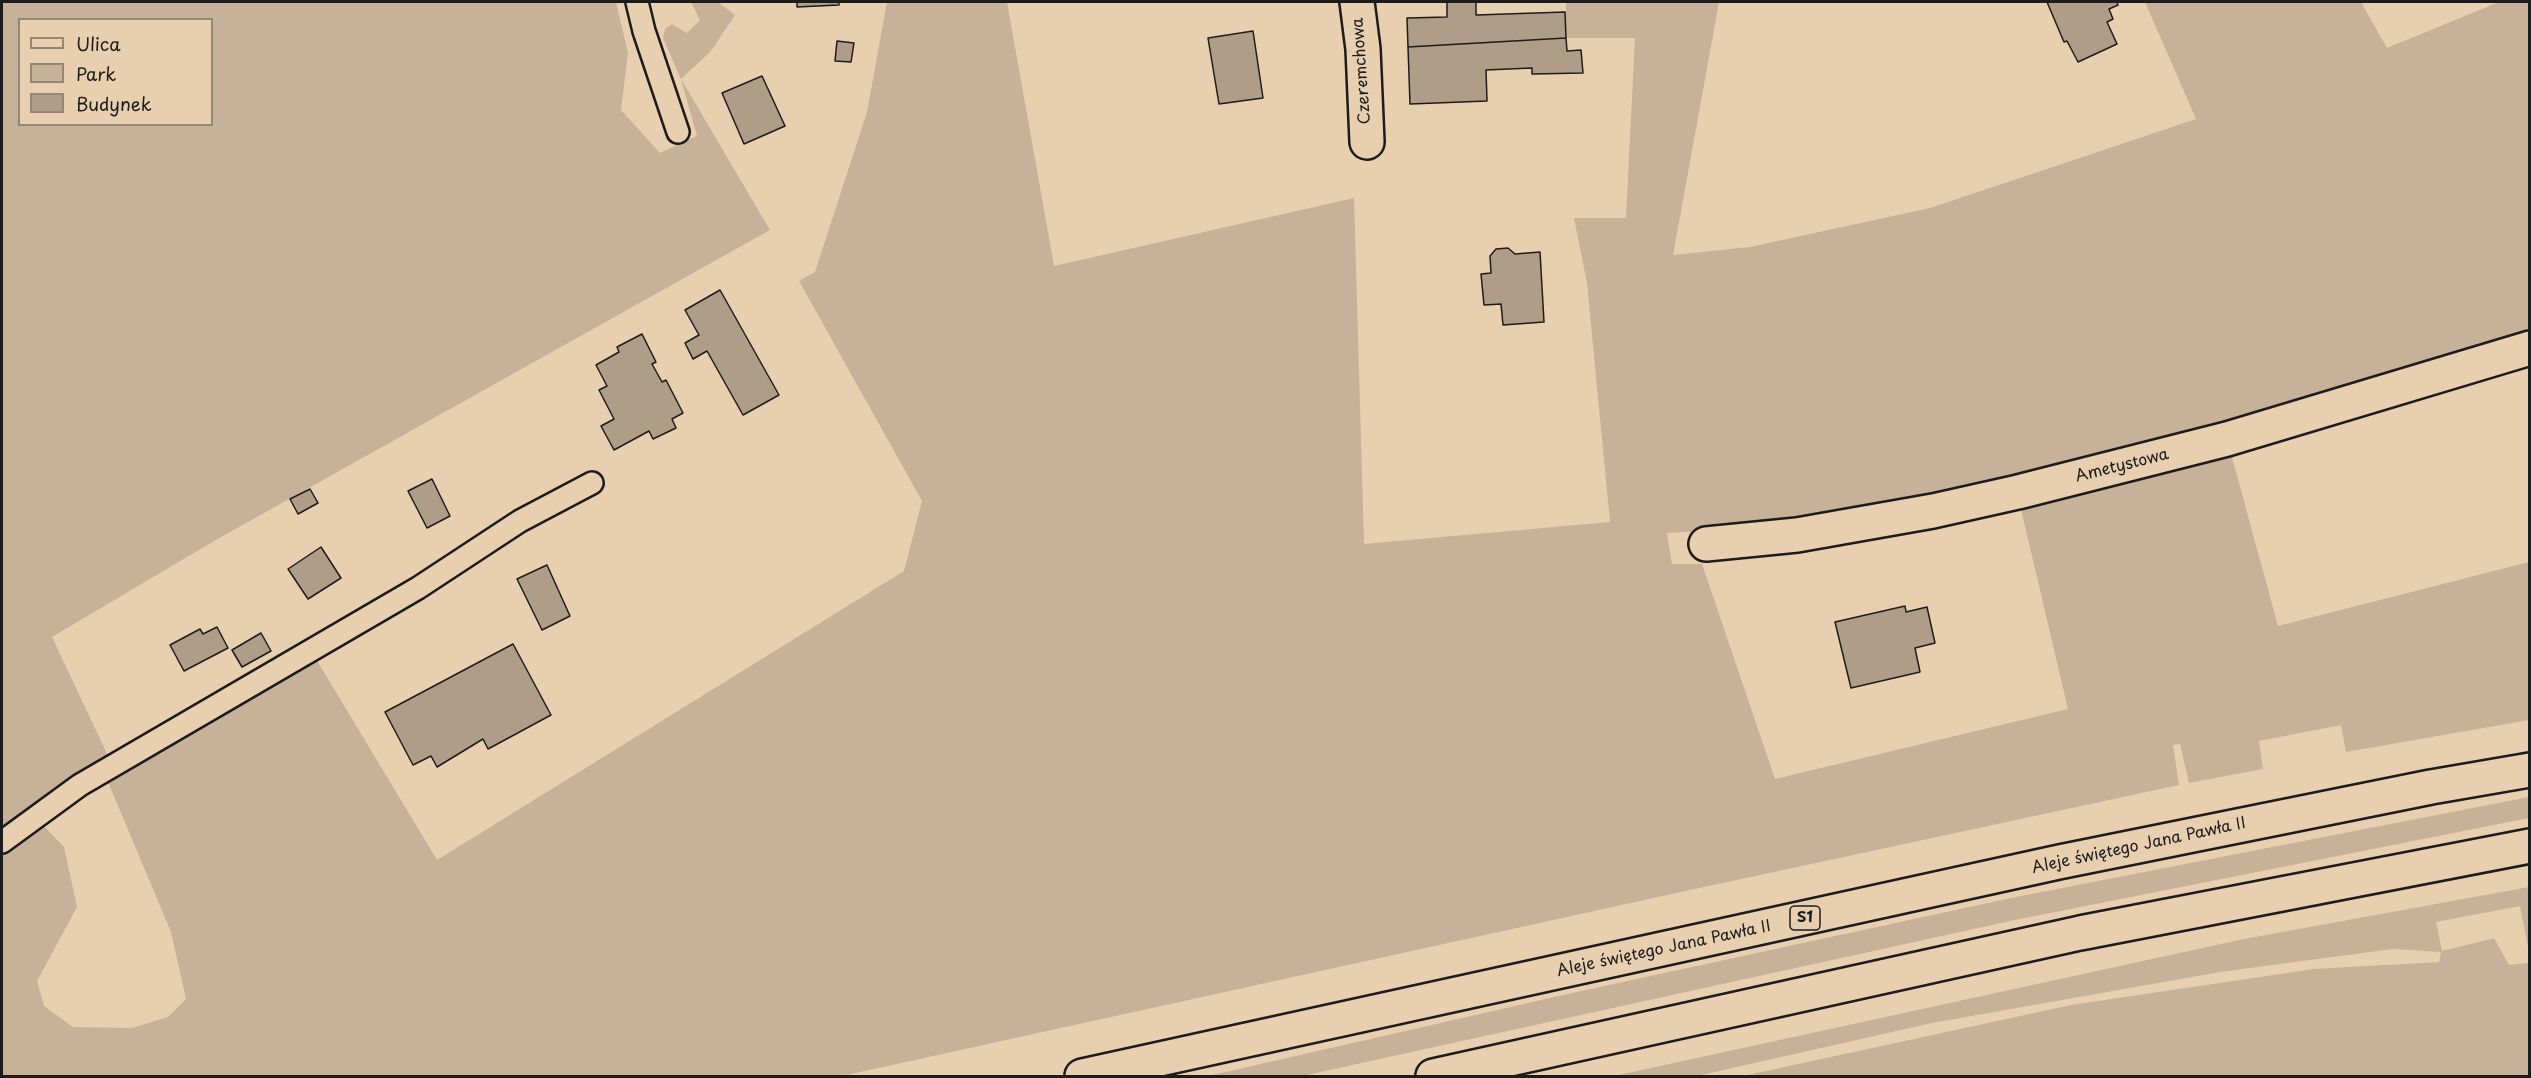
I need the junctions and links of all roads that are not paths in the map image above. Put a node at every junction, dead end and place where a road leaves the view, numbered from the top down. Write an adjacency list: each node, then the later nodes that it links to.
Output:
1 (638, 2): 3 (lane)
2 (1357, 2): 4 (main road, Czeremchowa)
3 (678, 132)
4 (1367, 142)
5 (2529, 348): 7 (main road, Ametystowa)
6 (592, 483): 9 (lane)
7 (1706, 544)
8 (2529, 770): 11 (main road, Aleje świętego Jana Pawła II / S1)
9 (2, 842)
10 (2529, 846): 12 (main road)
11 (1082, 1077)
12 (1433, 1077)

